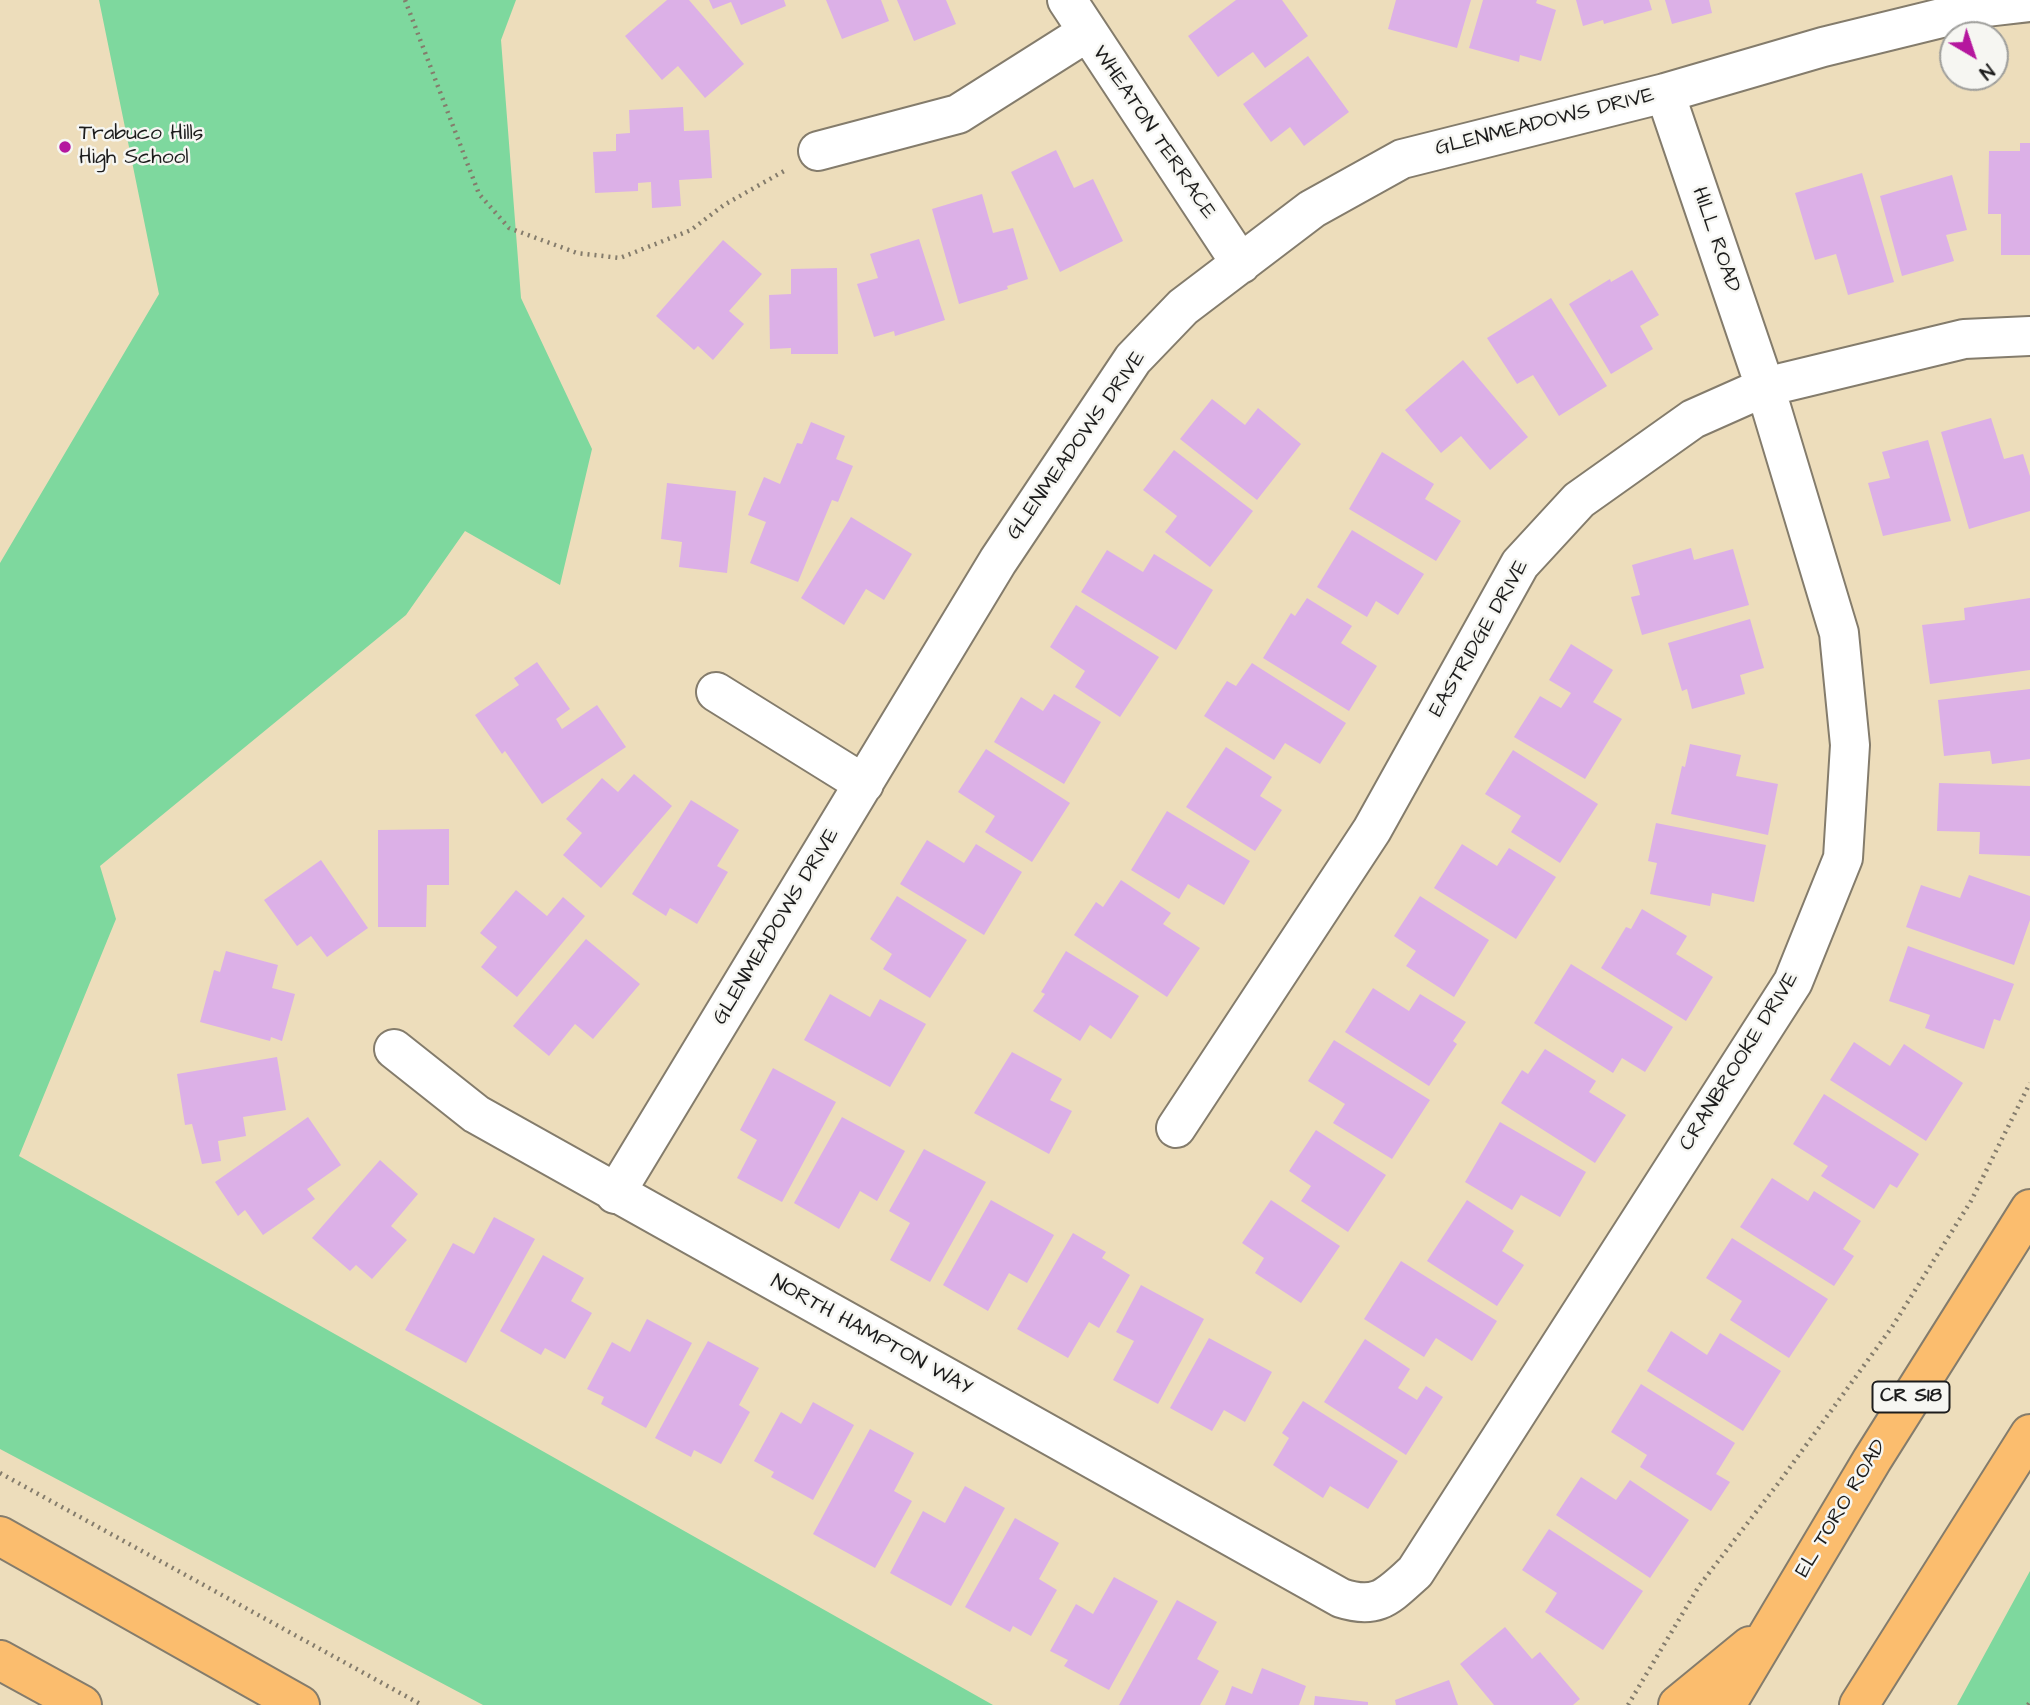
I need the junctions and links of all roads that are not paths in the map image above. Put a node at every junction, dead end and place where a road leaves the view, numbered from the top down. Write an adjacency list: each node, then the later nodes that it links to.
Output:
1 (1067, 0): 4 (street, WHEATON TERRACE)
2 (2030, 2): 3 (street, GLENMEADOWS DRIVE)
3 (1985, 4): 5 (street, GLENMEADOWS DRIVE)
4 (1086, 33): 6 (street); 7 (street, WHEATON TERRACE)
5 (1665, 93): 7 (street, GLENMEADOWS DRIVE); 9 (street, HILL ROAD)
6 (818, 151)
7 (1241, 264): 11 (street, GLENMEADOWS DRIVE)
8 (2030, 336): 9 (street, EASTRIDGE DRIVE)
9 (1765, 387): 13 (street, EASTRIDGE DRIVE); 18 (street, CRANBROOKE DRIVE)
10 (716, 692): 11 (street)
11 (864, 784): 14 (street, GLENMEADOWS DRIVE)
12 (394, 1048): 14 (street, NORTH HAMPTON WAY)
13 (1176, 1128)
14 (615, 1194): 18 (street, NORTH HAMPTON WAY)
15 (2030, 1209): 19 (main road, EL TORO ROAD / CR S18)
16 (2030, 1434): 25 (main road)
17 (0, 1536): 22 (main road)
18 (1360, 1604)
19 (1773, 1627): 23 (main road); 24 (main road, EL TORO ROAD / CR S18)
20 (0, 1660): 21 (main road)
21 (82, 1705)
22 (300, 1705)
23 (1678, 1705)
24 (1726, 1705)
25 (1859, 1705)

